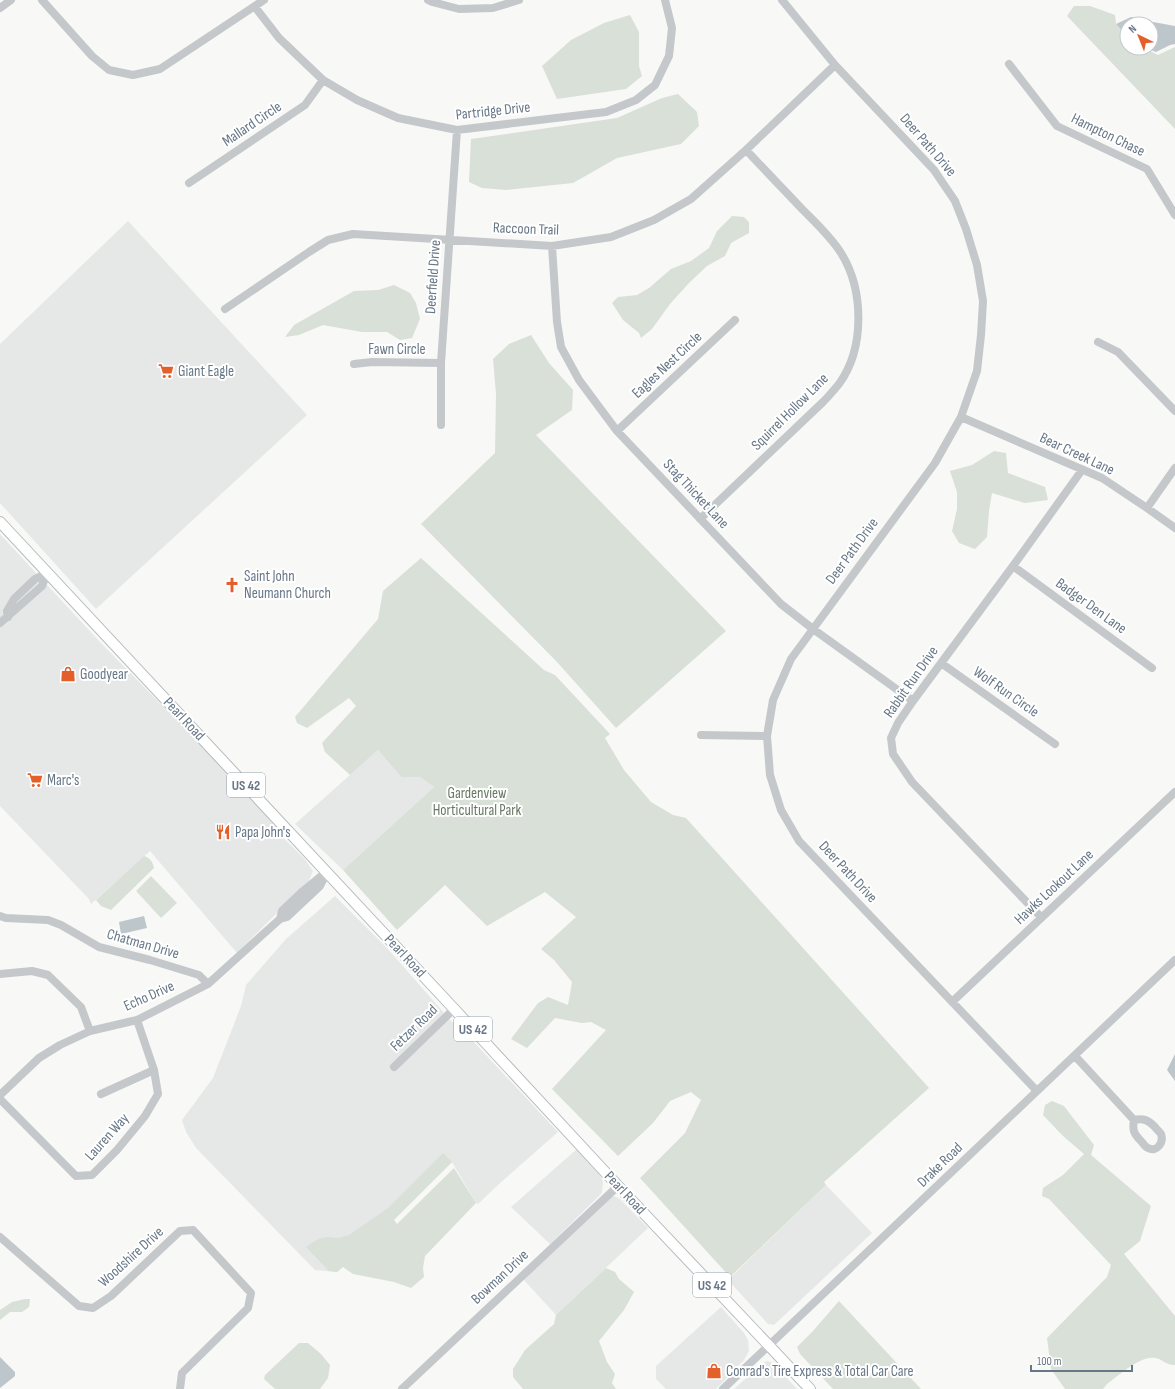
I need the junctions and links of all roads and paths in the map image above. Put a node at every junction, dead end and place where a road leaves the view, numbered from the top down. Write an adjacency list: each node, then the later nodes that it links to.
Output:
1 (11, 0): 9 (street)
2 (42, 0): 8 (street)
3 (264, 0): 8 (street)
4 (428, 0): 5 (street)
5 (519, 0)
6 (665, 0): 13 (street, Partridge Drive)
7 (782, 0): 11 (street, Deer Path Drive)
8 (255, 6): 12 (street, Partridge Drive)
9 (0, 8)
10 (1009, 64): 16 (street, Hampton Chase)
11 (835, 65): 14 (street, Raccoon Trail); 25 (street, Deer Path Drive)
12 (323, 80): 13 (street, Partridge Drive); 15 (street, Mallard Circle)
13 (457, 130): 17 (street, Deerfield Drive)
14 (746, 150): 18 (street, Raccoon Trail); 31 (street, Squirrel Hollow Lane)
15 (189, 183)
16 (1175, 215)
17 (450, 239): 18 (street, Raccoon Trail); 19 (street, Raccoon Trail); 22 (street, Deerfield Drive)
18 (552, 246): 27 (street, Stag Thicket Lane)
19 (225, 309)
20 (735, 320): 27 (street, Eagles Nest Circle)
21 (1098, 342): 24 (street)
22 (441, 363): 23 (street, Fawn Circle); 26 (street, Deerfield Drive)
23 (354, 364)
24 (1175, 412)
25 (961, 417): 29 (street, Bear Creek Lane); 37 (street, Deer Path Drive)
26 (441, 425)
27 (617, 431): 31 (street, Stag Thicket Lane)
28 (1175, 468): 30 (street)
29 (1082, 470): 30 (street, Bear Creek Lane); 34 (street, Rabbit Run Drive)
30 (1147, 508): 33 (street, Bear Creek Lane)
31 (700, 519): 37 (street, Stag Thicket Lane)
32 (0, 522): 35 (main road, Pearl Road / US 42)
33 (1175, 528)
34 (1013, 566): 38 (street, Rabbit Run Drive); 39 (street, Badger Den Lane)
35 (47, 573): 36 (street); 45 (main road, Pearl Road / US 42)
36 (0, 624)
37 (813, 629): 40 (street, Stag Thicket Lane); 42 (street, Deer Path Drive)
38 (941, 663): 40 (street, Rabbit Run Drive); 43 (street, Wolf Run Circle)
39 (1152, 668)
40 (913, 700): 47 (street, Rabbit Run Drive)
41 (701, 735): 42 (street)
42 (766, 736): 51 (street, Deer Path Drive)
43 (1055, 744)
44 (1175, 792): 47 (street, Hawks Lookout Lane)
45 (327, 872): 50 (street, Echo Drive); 52 (main road, Pearl Road / US 42)
46 (0, 916): 50 (street, Chatman Drive)
47 (1042, 917): 51 (street, Hawks Lookout Lane)
48 (1175, 960): 55 (street, Drake Road)
49 (0, 974): 54 (street)
50 (208, 984): 53 (street, Echo Drive)
51 (952, 1002): 58 (street, Deer Path Drive)
52 (454, 1009): 56 (street, Fetzer Road); 63 (main road, Pearl Road / US 42)
53 (137, 1020): 54 (street, Echo Drive); 57 (street, Lauren Way)
54 (90, 1031): 60 (street, Echo Drive)
55 (1075, 1056): 58 (street, Drake Road); 62 (street)
56 (394, 1067)
57 (154, 1070): 59 (street, Lauren Way); 61 (street, Lauren Way)
58 (1037, 1091): 65 (street, Drake Road)
59 (101, 1094)
60 (0, 1095)
61 (0, 1099)
62 (1134, 1120)
63 (618, 1186): 65 (main road, Pearl Road / US 42); 67 (street, Bowman Drive)
64 (1, 1241): 66 (street, Woodshire Drive)
65 (769, 1345): 68 (street, Drake Road); 69 (main road, Pearl Road / US 42)
66 (180, 1389)
67 (402, 1389)
68 (723, 1389)
69 (810, 1389)

